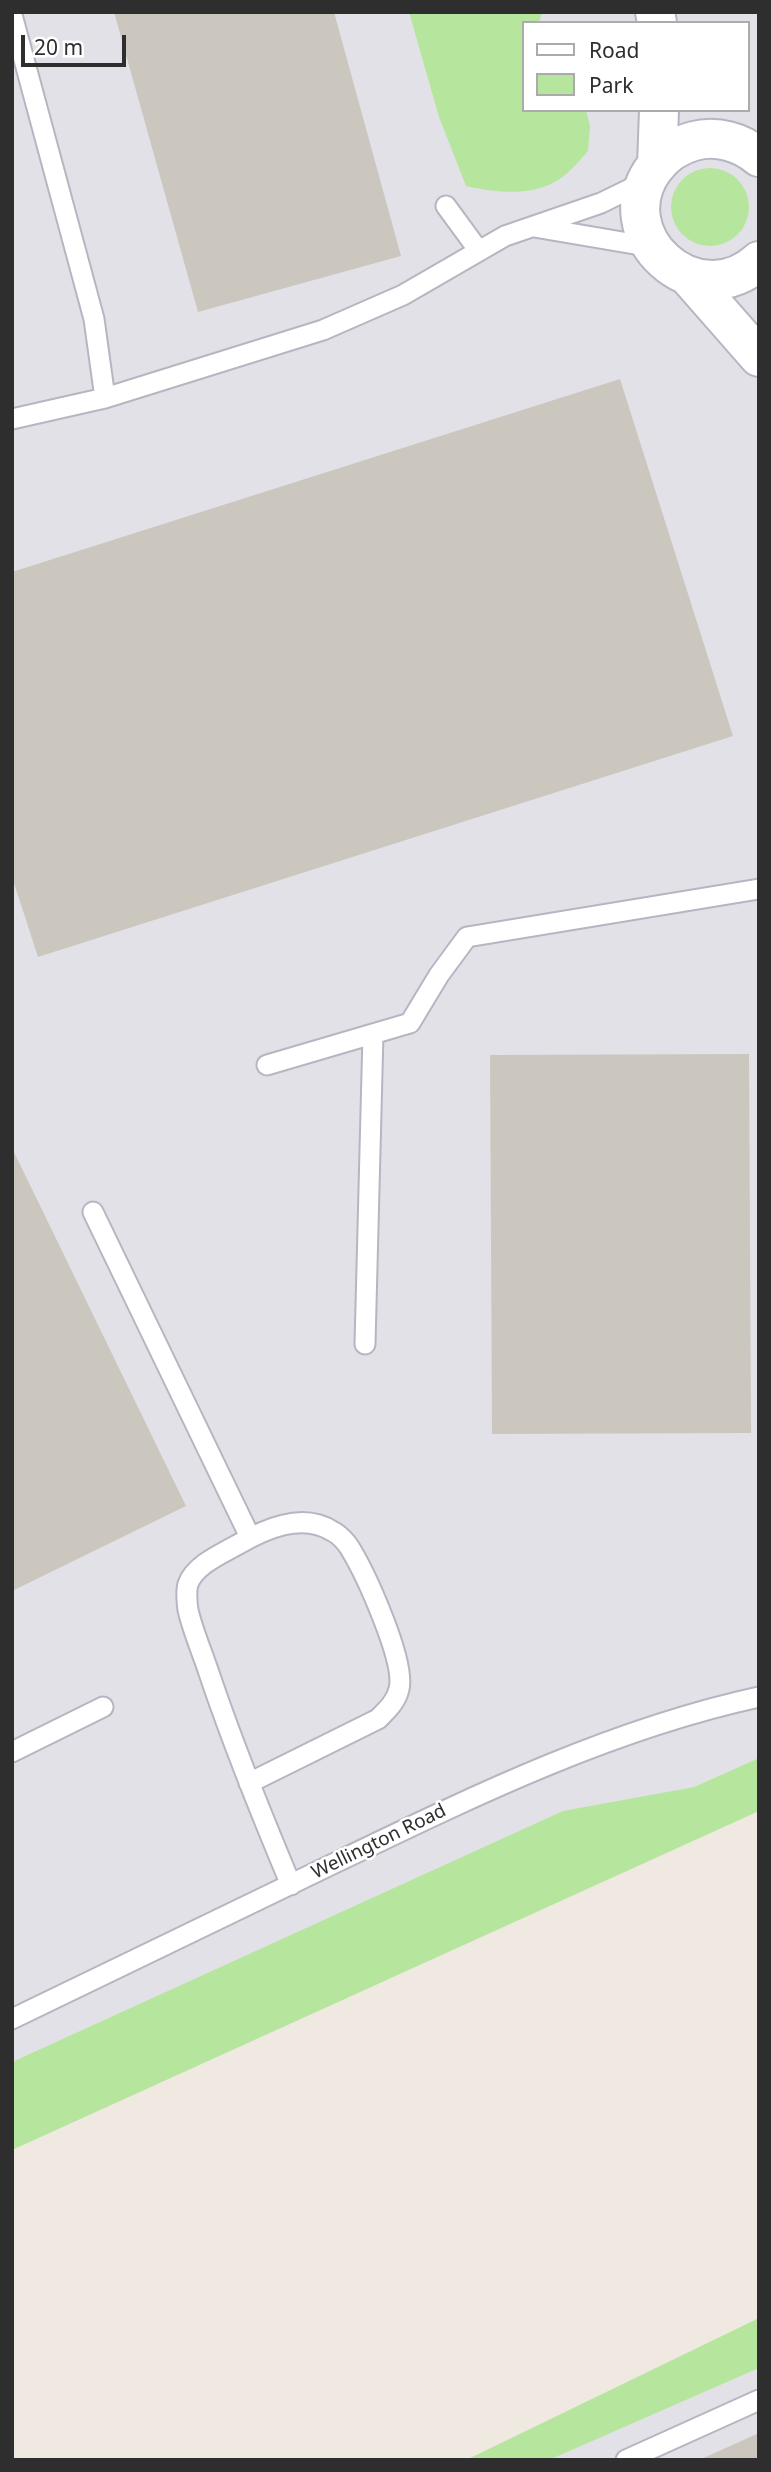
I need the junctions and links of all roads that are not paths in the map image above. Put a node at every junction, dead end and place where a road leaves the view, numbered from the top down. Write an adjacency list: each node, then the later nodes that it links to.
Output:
1 (12, 15): 13 (lane)
2 (659, 112): 5 (street)
3 (711, 112): 4 (street)
4 (752, 152): 5 (street)
5 (652, 173): 7 (lane); 8 (street)
6 (446, 206): 9 (lane)
7 (533, 227): 8 (lane); 9 (lane)
8 (652, 247): 11 (street)
9 (479, 251): 13 (lane)
10 (759, 261): 11 (street)
11 (688, 276): 12 (street)
12 (759, 357)
13 (106, 398): 14 (lane)
14 (12, 419)
15 (759, 889): 16 (lane)
16 (373, 1034): 17 (lane); 19 (lane)
17 (267, 1065)
18 (93, 1212): 20 (lane)
19 (365, 1344)
20 (250, 1537): 24 (lane); 24 (lane)
21 (759, 1697): 25 (lane, Wellington Road)
22 (103, 1707): 23 (lane)
23 (12, 1752)
24 (249, 1783): 25 (lane)
25 (291, 1885): 26 (lane, Wellington Road)
26 (12, 2019)
27 (759, 2400): 28 (lane)
28 (626, 2460)

